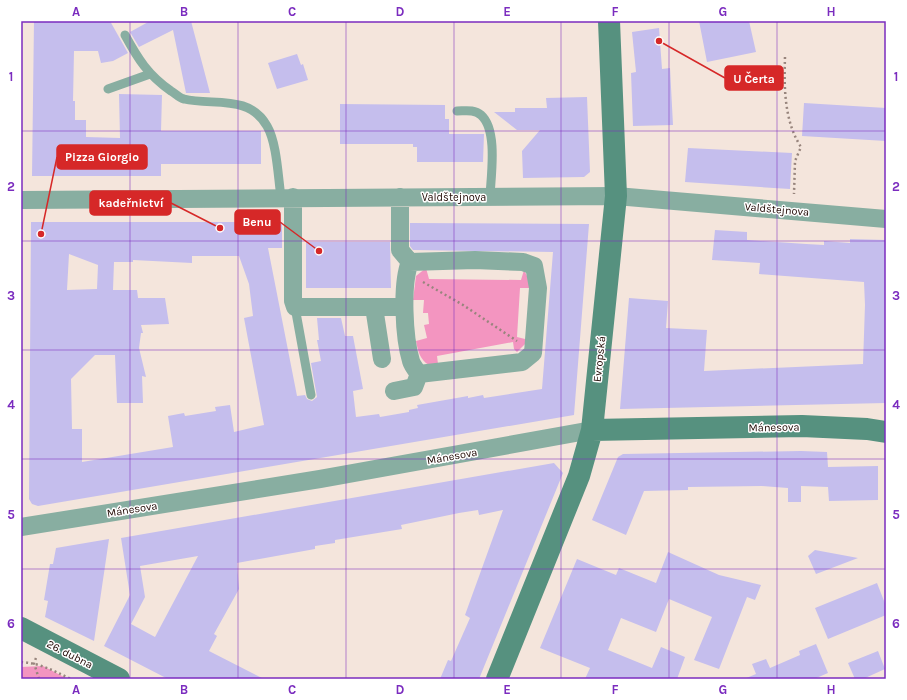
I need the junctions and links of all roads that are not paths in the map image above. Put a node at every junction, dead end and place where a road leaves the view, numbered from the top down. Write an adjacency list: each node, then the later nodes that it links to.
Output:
1 (609, 21): 7 (main road, Evropská)
2 (125, 35): 3 (lane)
3 (150, 74): 4 (lane); 8 (lane)
4 (108, 89)
5 (457, 111): 6 (lane)
6 (490, 196): 7 (street, Valdštejnova); 9 (street, Valdštejnova)
7 (616, 196): 11 (street, Valdštejnova); 20 (main road, Evropská)
8 (287, 197): 9 (street, Valdštejnova); 10 (street, Valdštejnova); 13 (street)
9 (400, 197): 12 (street)
10 (21, 200)
11 (886, 219)
12 (408, 266): 15 (street); 17 (street)
13 (295, 307): 14 (street); 19 (lane)
14 (374, 307): 15 (street); 16 (street)
15 (403, 307): 17 (street)
16 (382, 359)
17 (419, 374): 18 (street)
18 (394, 391)
19 (311, 395)
20 (592, 430): 21 (main road, Mánesova); 22 (street, Mánesova); 25 (main road, Evropská)
21 (886, 432)
22 (21, 527)
23 (21, 628): 24 (main road, 26. dubna)
24 (119, 679)
25 (497, 679)

